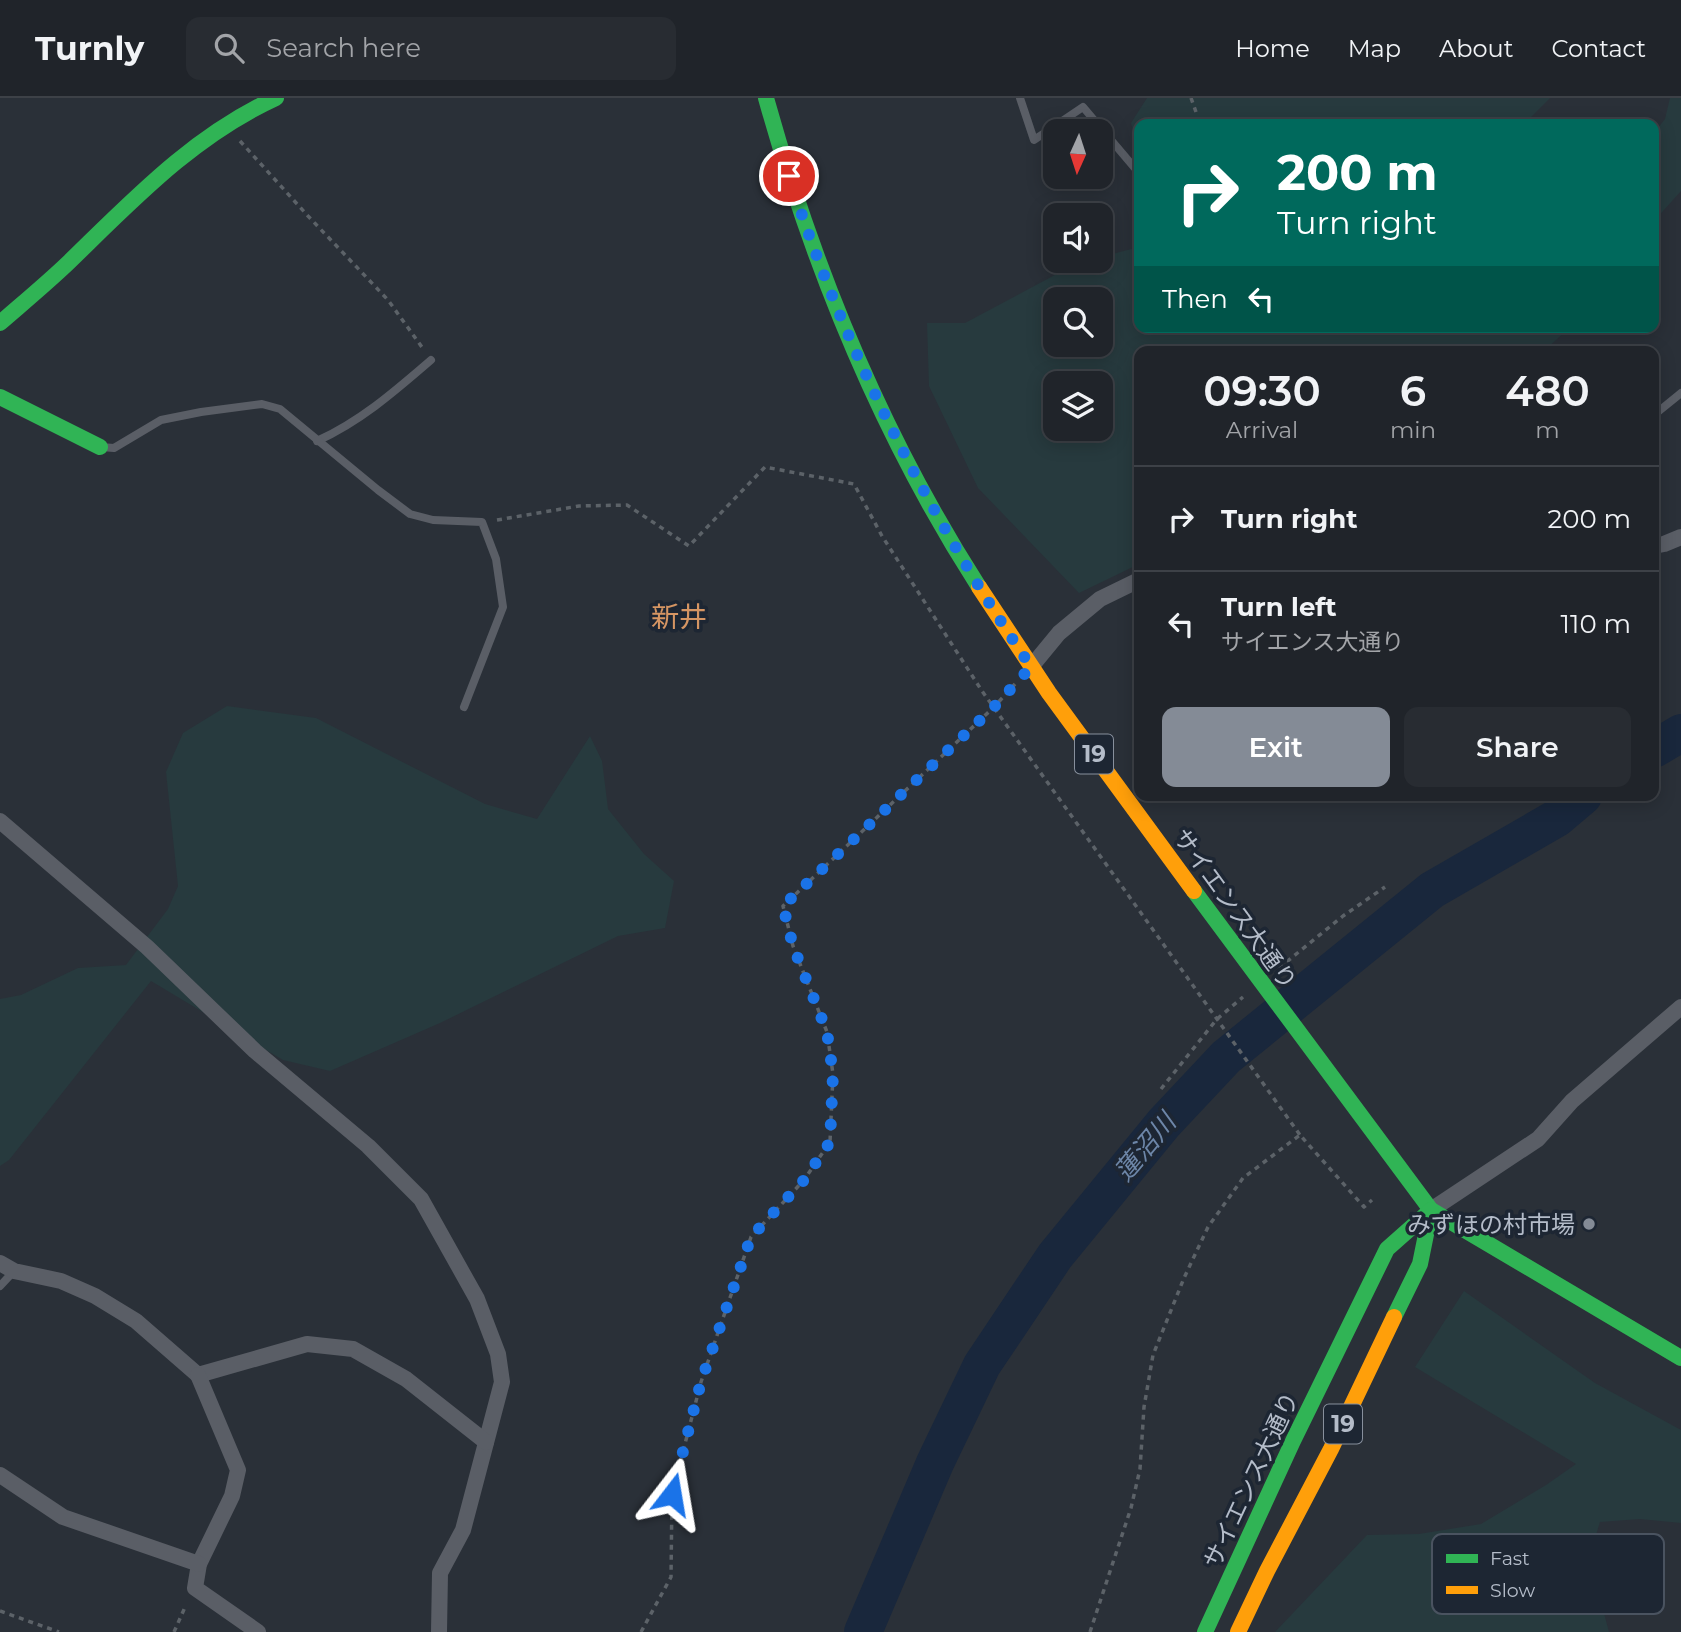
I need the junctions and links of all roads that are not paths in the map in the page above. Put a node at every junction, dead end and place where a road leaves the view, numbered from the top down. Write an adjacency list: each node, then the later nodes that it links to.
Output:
1 (276, 98): 5 (main road)
2 (766, 98): 15 (main road, サイエンス大通り / 19)
3 (1020, 98): 4 (lane)
4 (1134, 167)
5 (0, 323)
6 (431, 360): 10 (lane)
7 (1681, 393): 9 (lane)
8 (0, 397): 11 (main road)
9 (1659, 411)
10 (317, 441): 11 (lane); 16 (lane)
11 (100, 447)
12 (1681, 537): 13 (street)
13 (1659, 545)
14 (1134, 582): 15 (street)
15 (1031, 667): 19 (main road, サイエンス大通り / 19)
16 (464, 707)
17 (0, 821): 24 (street)
18 (1681, 1007): 19 (street)
19 (1431, 1210): 22 (main road); 29 (main road, サイエンス大通り / 19); 30 (main road, 19)
20 (7, 1267): 21 (lane); 23 (street)
21 (0, 1286)
22 (1681, 1358)
23 (198, 1375): 24 (street); 26 (street)
24 (486, 1442): 28 (street)
25 (0, 1475): 26 (street)
26 (199, 1564): 27 (street)
27 (258, 1632)
28 (439, 1632)
29 (1205, 1632)
30 (1238, 1632)

